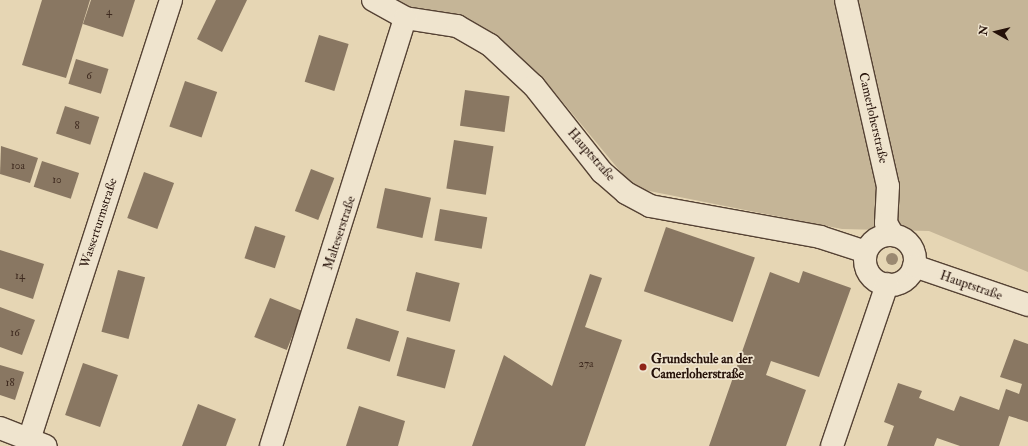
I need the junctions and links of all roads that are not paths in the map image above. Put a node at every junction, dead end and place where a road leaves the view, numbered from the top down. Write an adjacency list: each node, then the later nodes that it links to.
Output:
1 (171, 0): 11 (street, Wasserturmstraße)
2 (373, 0): 4 (street, Hauptstraße)
3 (846, 0): 5 (street, Camerloherstraße)
4 (405, 18): 6 (street, Hauptstraße); 12 (street, Malteserstraße)
5 (893, 235): 6 (street); 7 (street)
6 (866, 252): 8 (street)
7 (914, 266): 8 (street); 9 (street, Hauptstraße)
8 (887, 284): 13 (street)
9 (1028, 305)
10 (0, 428): 11 (street)
11 (34, 444)
12 (271, 446)
13 (832, 446)

